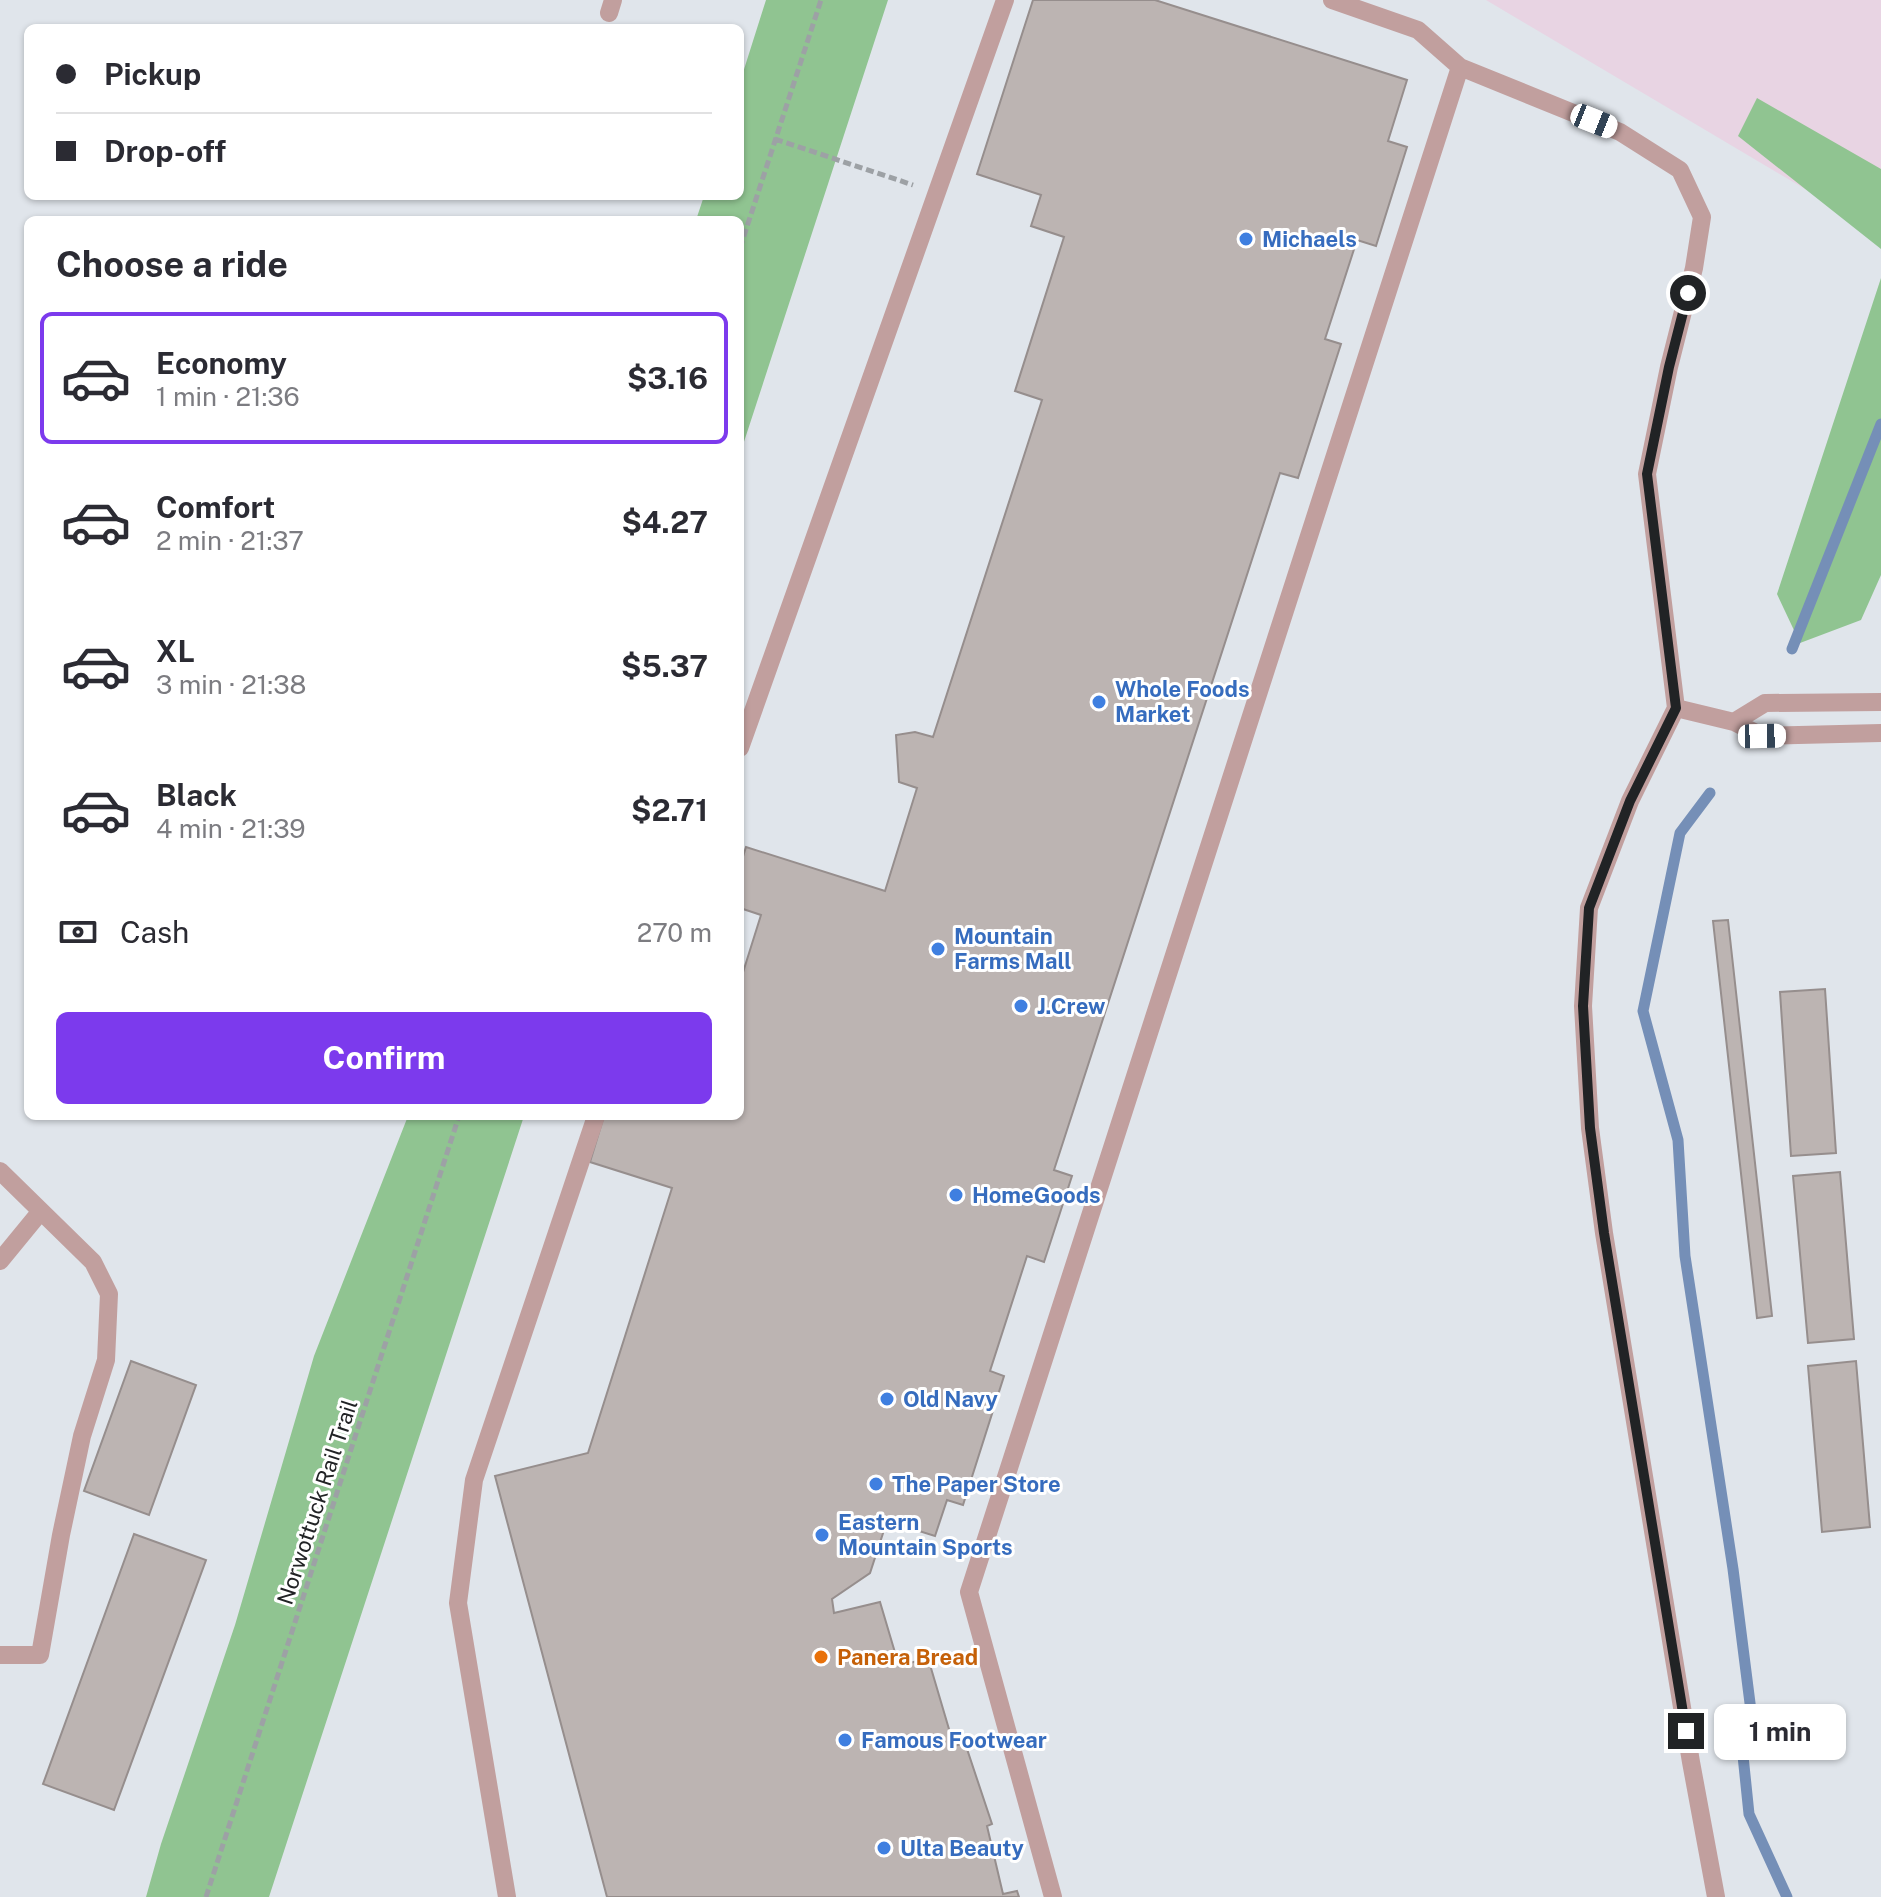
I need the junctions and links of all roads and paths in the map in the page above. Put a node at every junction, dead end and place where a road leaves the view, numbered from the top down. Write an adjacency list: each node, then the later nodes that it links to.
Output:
1 (821, 0): 5 (path)
2 (1005, 0): 6 (lane)
3 (1332, 0): 4 (lane)
4 (1460, 67): 9 (lane); 21 (lane)
5 (775, 139): 6 (path); 7 (path)
6 (936, 193): 12 (lane)
7 (744, 236)
8 (1881, 702): 10 (lane)
9 (1676, 708): 10 (lane); 22 (lane)
10 (1734, 722): 11 (lane)
11 (1881, 733)
12 (744, 737)
13 (458, 1120): 19 (path, Norwottuck Rail Trail)
14 (595, 1120): 20 (lane)
15 (0, 1171): 16 (lane)
16 (41, 1211): 17 (lane); 18 (lane)
17 (0, 1261)
18 (0, 1655)
19 (206, 1897)
20 (507, 1897)
21 (1053, 1897)
22 (1716, 1897)

